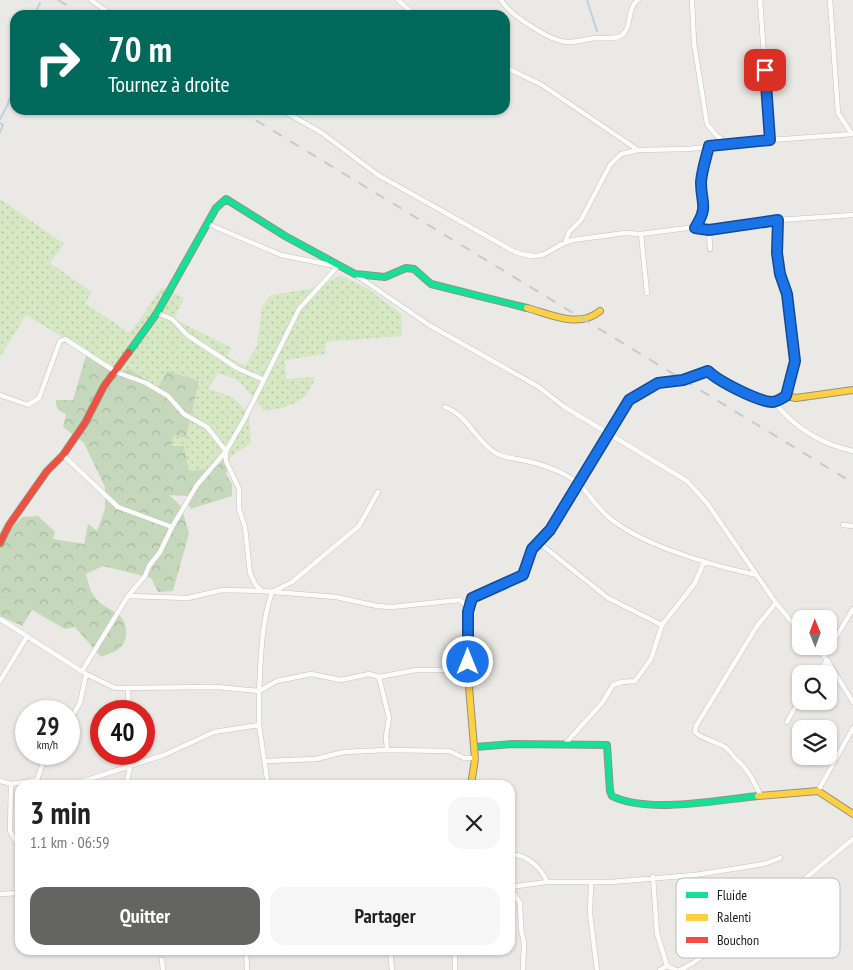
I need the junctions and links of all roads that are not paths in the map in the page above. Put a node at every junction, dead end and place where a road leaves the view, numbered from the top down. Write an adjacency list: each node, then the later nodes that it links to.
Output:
1 (91, 0): 8 (street)
2 (398, 0): 9 (street)
3 (500, 0): 4 (street)
4 (638, 0)
5 (692, 0): 14 (street)
6 (760, 0): 13 (street)
7 (830, 0): 12 (street)
8 (105, 10)
9 (410, 10)
10 (510, 69): 16 (street)
11 (291, 115): 23 (street)
12 (852, 134): 13 (street)
13 (770, 140): 14 (street)
14 (728, 144): 15 (street)
15 (709, 146): 16 (street); 20 (street)
16 (638, 150): 23 (street)
17 (853, 215): 18 (street)
18 (778, 220): 21 (street); 34 (street)
19 (208, 224): 25 (street); 25 (street); 29 (street)
20 (695, 228): 21 (street); 22 (street)
21 (709, 230): 24 (street)
22 (641, 234): 23 (street); 27 (street)
23 (565, 242)
24 (710, 249)
25 (338, 266): 26 (street); 31 (street)
26 (355, 274): 28 (street); 37 (street)
27 (647, 293)
28 (600, 311)
29 (157, 313): 30 (street); 31 (street)
30 (116, 372): 33 (street); 38 (street); 40 (street)
31 (264, 380): 38 (street)
32 (853, 390): 34 (street)
33 (0, 394)
34 (786, 396): 35 (street)
35 (774, 402): 37 (street); 39 (street)
36 (445, 407): 41 (street)
37 (608, 434): 41 (street); 49 (street)
38 (226, 450): 45 (street); 50 (street)
39 (853, 451)
40 (62, 455): 45 (street); 47 (street)
41 (578, 483): 46 (street); 48 (street)
42 (378, 492): 51 (street)
43 (843, 525): 44 (street)
44 (853, 526)
45 (172, 527): 52 (street)
46 (537, 541): 53 (street); 60 (street)
47 (0, 543)
48 (704, 562): 49 (street); 60 (street)
49 (757, 575): 55 (street)
50 (262, 591): 51 (street); 52 (street)
51 (272, 592): 54 (street); 70 (street)
52 (128, 596): 65 (street)
53 (472, 598): 54 (street); 57 (street)
54 (459, 600): 57 (street)
55 (776, 602): 59 (street); 94 (street)
56 (853, 609): 63 (street)
57 (468, 612): 67 (street)
58 (0, 619): 61 (street)
59 (792, 621)
60 (662, 626): 78 (street)
61 (26, 638): 65 (street); 68 (street)
62 (822, 655): 63 (street)
63 (826, 659): 64 (street); 72 (street)
64 (823, 665)
65 (84, 673): 69 (street); 73 (street)
66 (379, 677): 67 (street); 70 (street); 80 (street)
67 (467, 677): 79 (street)
68 (0, 681)
69 (128, 690): 70 (street); 71 (street)
70 (260, 691): 76 (street)
71 (128, 700)
72 (853, 702)
73 (80, 703)
74 (794, 710): 75 (street)
75 (788, 722)
76 (259, 725): 82 (street); 84 (street)
77 (853, 728): 93 (street)
78 (565, 744): 79 (street); 94 (street)
79 (475, 747): 81 (street)
80 (387, 750): 81 (street); 82 (street)
81 (476, 758): 90 (street)
82 (266, 761): 89 (street)
83 (42, 765): 86 (street)
84 (129, 767): 87 (street); 88 (street)
85 (0, 780): 92 (street)
86 (37, 780)
87 (87, 780)
88 (127, 780)
89 (268, 780)
90 (472, 780)
91 (15, 783): 92 (street)
92 (11, 784): 97 (street)
93 (818, 791): 94 (street); 95 (street)
94 (761, 796)
95 (853, 814)
96 (853, 839): 101 (street)
97 (15, 840)
98 (515, 854): 102 (street)
99 (780, 858): 100 (street)
100 (653, 876): 103 (street); 113 (street)
101 (806, 878)
102 (546, 882): 103 (street); 104 (street)
103 (591, 883): 119 (street)
104 (515, 886)
105 (15, 893): 106 (street)
106 (0, 894)
107 (515, 895): 118 (street)
108 (246, 955): 115 (street)
109 (390, 955): 116 (street)
110 (455, 955): 117 (street)
111 (700, 958): 122 (street)
112 (162, 960): 114 (street)
113 (667, 966): 120 (street); 121 (street)
114 (163, 970)
115 (247, 970)
116 (392, 970)
117 (455, 970)
118 (523, 970)
119 (597, 970)
120 (660, 970)
121 (676, 970)
122 (680, 970)

